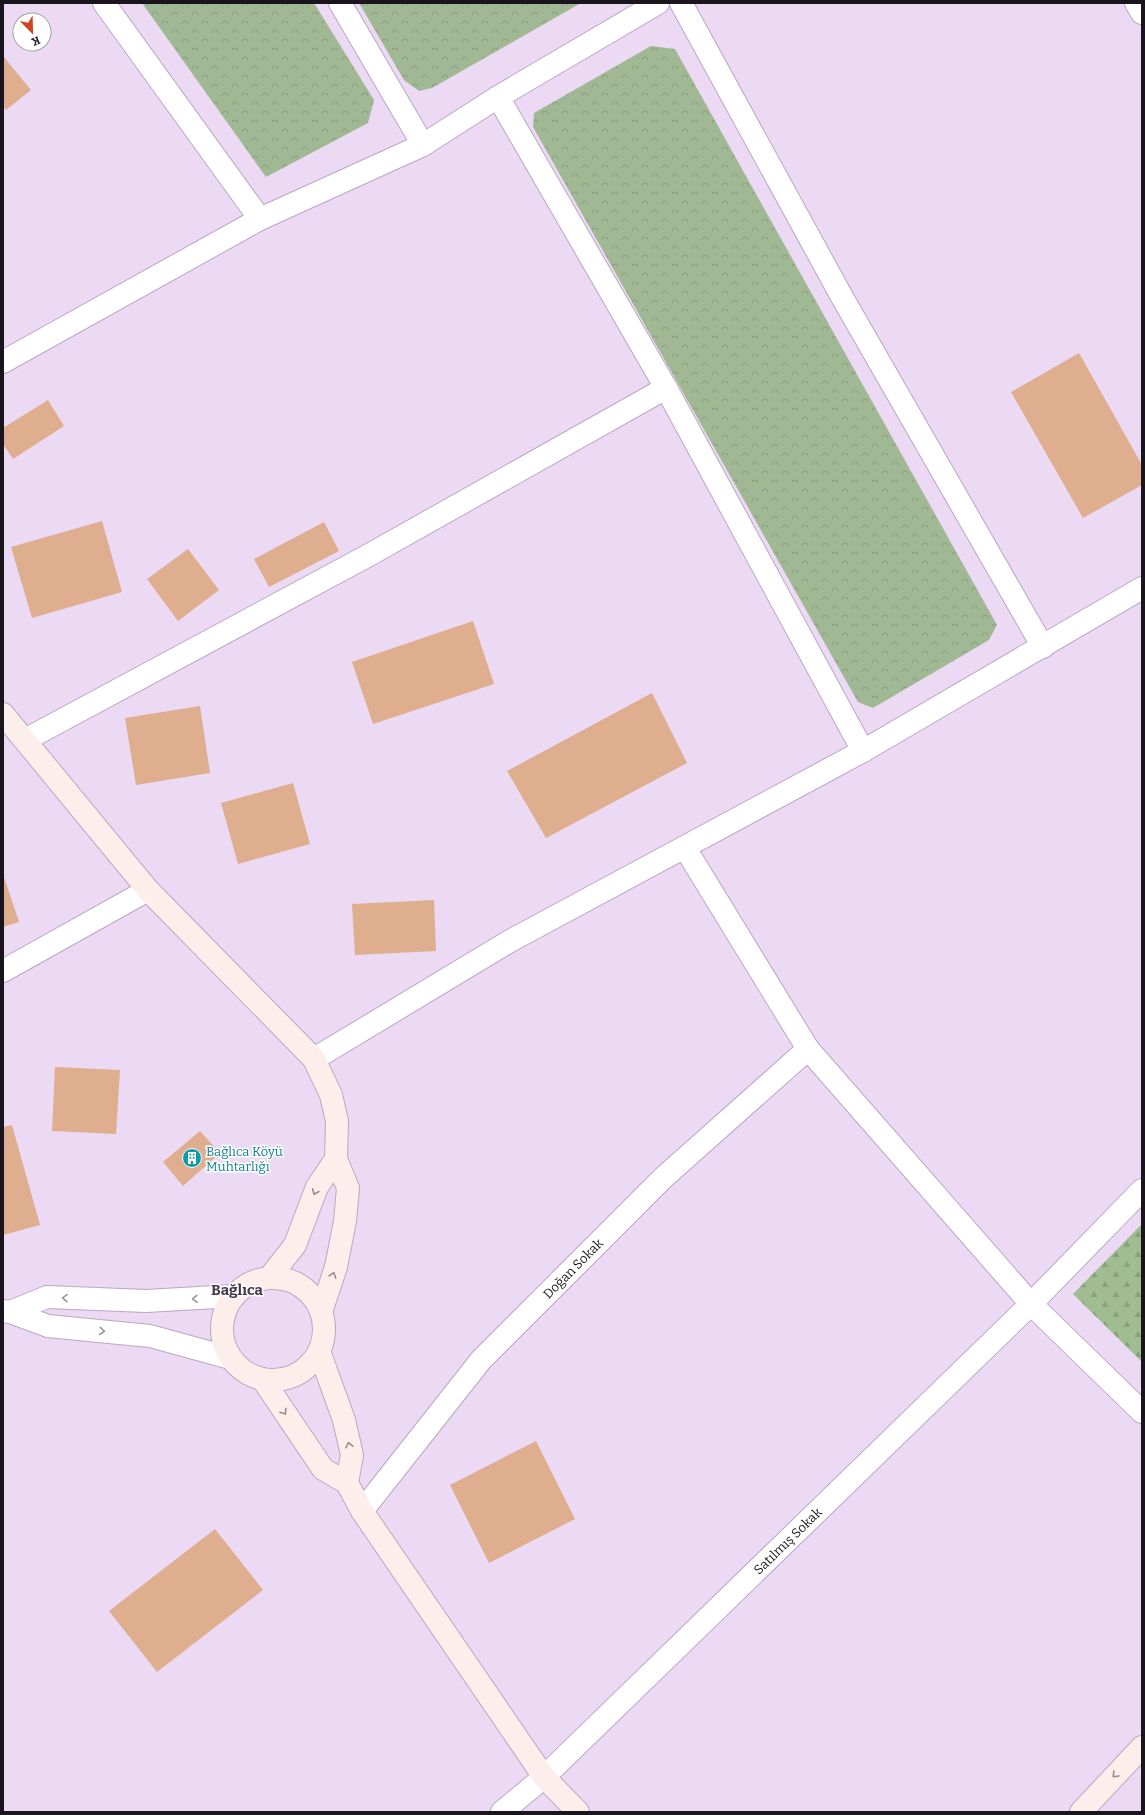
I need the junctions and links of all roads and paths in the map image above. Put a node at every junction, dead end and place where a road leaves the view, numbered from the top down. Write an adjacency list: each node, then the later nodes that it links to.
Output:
1 (104, 3): 9 (street)
2 (340, 3): 8 (street)
3 (658, 3): 7 (street)
4 (681, 3): 13 (street)
5 (1136, 3): 6 (street)
6 (1142, 13)
7 (498, 97): 8 (street); 11 (street)
8 (423, 145): 9 (street)
9 (260, 220): 10 (street)
10 (3, 362)
11 (666, 388): 15 (street); 16 (street)
12 (1142, 588): 13 (street)
13 (1043, 647): 16 (street)
14 (3, 714): 15 (street)
15 (24, 740): 18 (street)
16 (863, 751): 17 (street)
17 (685, 848): 20 (street); 21 (street)
18 (148, 890): 19 (street); 21 (street)
19 (3, 971)
20 (808, 1049): 26 (street); 34 (street, Doğan Sokak)
21 (314, 1059): 22 (street)
22 (336, 1159): 24 (street, one-way to 24); 28 (street, one-way to 22)
23 (1142, 1190): 26 (street, Satılmış Sokak)
24 (269, 1278): 25 (street); 28 (street)
25 (234, 1296): 27 (street, one-way to 27); 30 (street)
26 (1031, 1304): 32 (street); 36 (street, Satılmış Sokak)
27 (7, 1312): 30 (street, one-way to 30)
28 (321, 1312): 29 (street)
29 (319, 1351): 31 (street); 33 (street, one-way to 29)
30 (230, 1358): 31 (street)
31 (263, 1380): 33 (street, one-way to 33)
32 (1142, 1412)
33 (347, 1483): 34 (street)
34 (362, 1510): 36 (street)
35 (1142, 1747): 39 (street, one-way to 39)
36 (544, 1777): 37 (street, Satılmış Sokak); 38 (street)
37 (502, 1812)
38 (578, 1812)
39 (1081, 1812)

